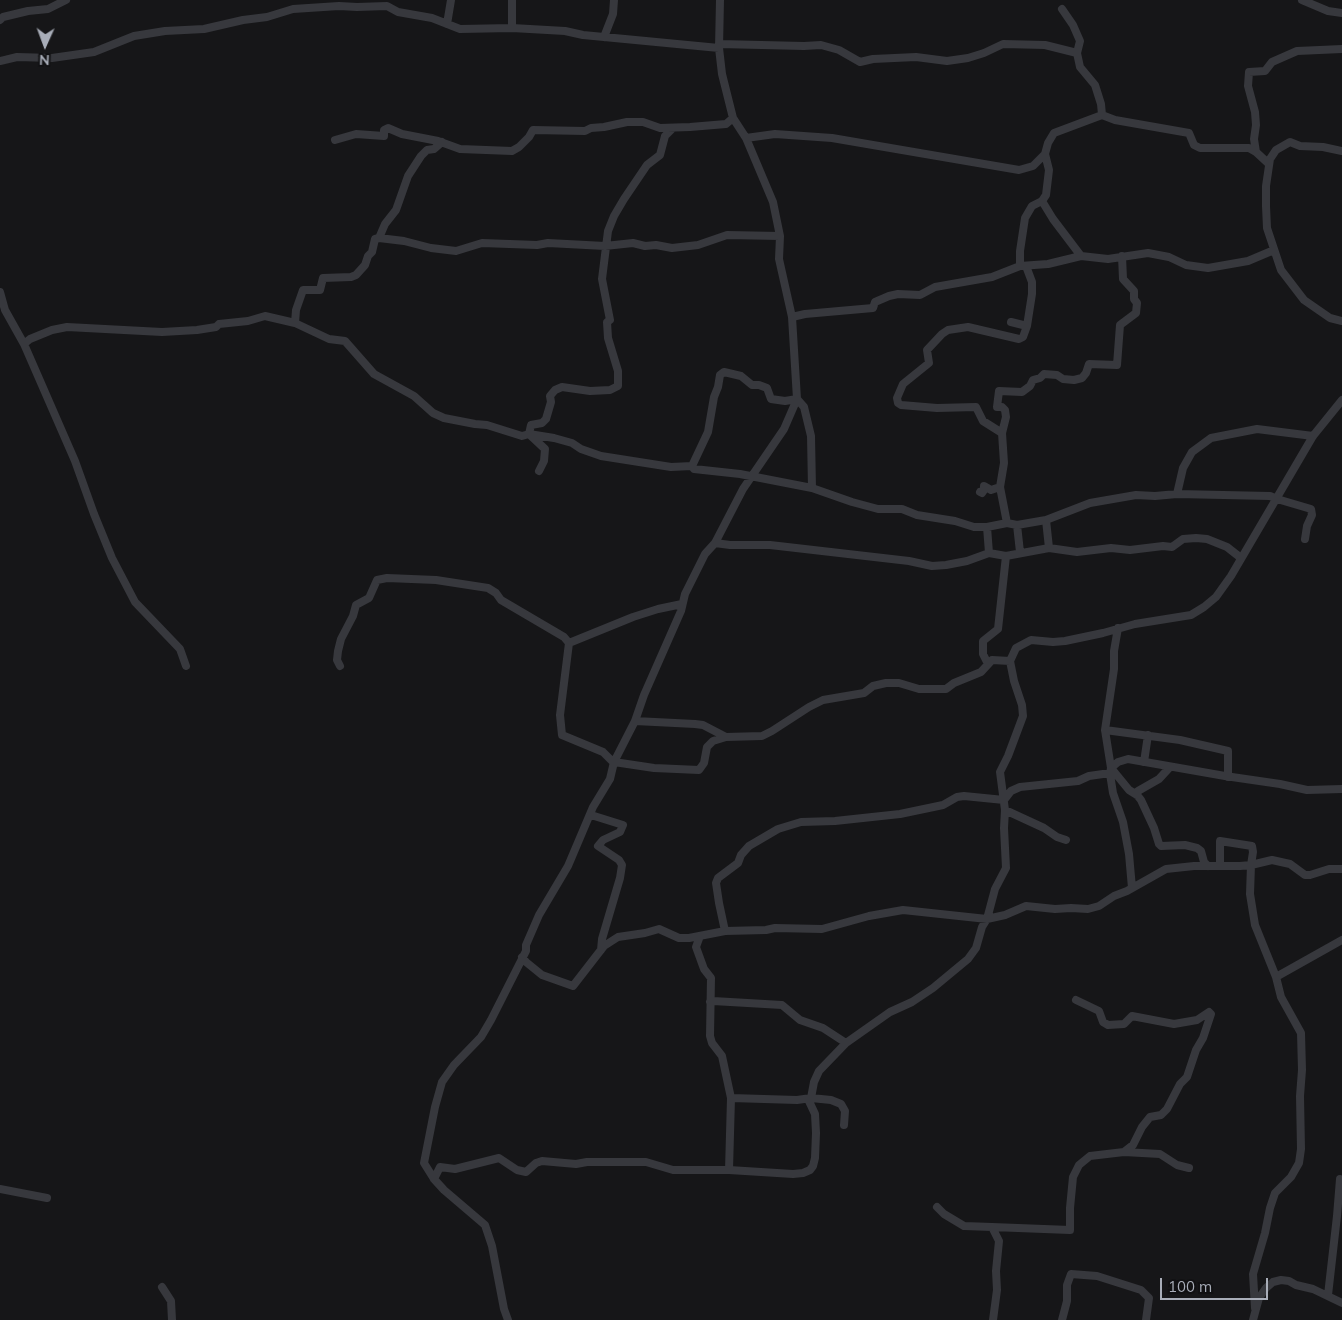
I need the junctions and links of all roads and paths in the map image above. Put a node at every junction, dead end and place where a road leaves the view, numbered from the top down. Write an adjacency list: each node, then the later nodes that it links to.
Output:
1 (66, 0): 10 (street)
2 (451, 0): 11 (street)
3 (512, 0): 12 (street)
4 (614, 0): 13 (street)
5 (720, 0): 14 (street)
6 (1302, 0): 9 (street)
7 (387, 3): 11 (street); 17 (street)
8 (1062, 9): 16 (street)
9 (1342, 13)
10 (0, 20)
11 (447, 24): 12 (street)
12 (512, 28): 13 (street)
13 (604, 37): 14 (street)
14 (719, 46): 16 (street); 19 (street)
15 (1342, 49): 24 (street)
16 (1077, 52): 18 (street)
17 (0, 61)
18 (1102, 115): 24 (street); 26 (street)
19 (733, 118): 20 (street); 21 (street)
20 (674, 128): 23 (street); 31 (street)
21 (746, 138): 26 (street); 29 (street)
22 (335, 140): 23 (street)
23 (442, 142): 30 (street)
24 (1256, 152): 27 (street)
25 (1342, 152): 27 (street)
26 (1045, 154): 28 (street)
27 (1269, 164): 32 (street)
28 (1042, 201): 33 (street); 35 (street)
29 (780, 236): 31 (street); 38 (street)
30 (379, 238): 31 (street); 39 (street)
31 (606, 246): 47 (street)
32 (1274, 250): 34 (street); 41 (street)
33 (1081, 256): 34 (street); 35 (street)
34 (1122, 256): 46 (street)
35 (1023, 266): 38 (street); 42 (street)
36 (0, 292): 37 (street)
37 (3, 313): 43 (street)
38 (792, 317): 44 (street)
39 (295, 322): 43 (street); 47 (street)
40 (1011, 322): 42 (street)
41 (1342, 322)
42 (1027, 326): 46 (street)
43 (24, 344): 73 (street)
44 (797, 398): 49 (street); 51 (street); 53 (street)
45 (1342, 400): 48 (street)
46 (1002, 433): 52 (street)
47 (529, 434): 49 (street); 50 (street)
48 (1313, 436): 55 (street); 56 (street)
49 (692, 466): 51 (street)
50 (539, 471)
51 (752, 476): 53 (street); 62 (street)
52 (1000, 487): 54 (street); 58 (street)
53 (812, 488): 60 (street)
54 (980, 492)
55 (1177, 494): 56 (street); 57 (street)
56 (1277, 499): 61 (street); 67 (street)
57 (1046, 520): 59 (street); 63 (street)
58 (1007, 523): 59 (street); 60 (street)
59 (1017, 525): 64 (street)
60 (988, 527): 65 (street)
61 (1305, 539)
62 (715, 543): 65 (street); 68 (street)
63 (1049, 548): 64 (street); 67 (street)
64 (1020, 552): 66 (street)
65 (989, 553): 66 (street)
66 (1006, 556): 72 (street)
67 (1241, 558): 69 (street)
68 (682, 604): 70 (street); 75 (street)
69 (1118, 628): 71 (street); 76 (street)
70 (569, 643): 74 (street); 79 (street)
71 (1010, 661): 72 (street); 86 (street)
72 (988, 664): 78 (street)
73 (186, 666)
74 (340, 666)
75 (635, 720): 78 (street); 79 (street)
76 (1105, 730): 77 (street); 82 (street)
77 (1148, 735): 80 (street); 83 (street)
78 (726, 737): 79 (street)
79 (614, 762): 88 (street)
80 (1144, 762): 81 (street); 82 (street)
81 (1170, 767): 83 (street); 85 (street)
82 (1111, 771): 85 (street); 86 (street); 94 (street)
83 (1228, 777): 84 (street)
84 (1342, 789)
85 (1137, 794): 91 (street)
86 (1004, 800): 87 (street); 96 (street)
87 (1005, 810): 89 (street); 95 (street)
88 (591, 814): 99 (street); 100 (street)
89 (1066, 840)
90 (1251, 864): 92 (street); 92 (street); 93 (street); 101 (street)
91 (1208, 866): 92 (street); 94 (street)
92 (1220, 866)
93 (1341, 869)
94 (1132, 888): 95 (street)
95 (987, 919): 96 (street); 104 (street)
96 (725, 931): 97 (street)
97 (700, 936): 99 (street); 103 (street)
98 (1342, 940): 101 (street)
99 (601, 950): 100 (street)
100 (522, 957): 111 (street)
101 (1276, 977): 120 (street)
102 (1076, 1000): 108 (street)
103 (710, 1002): 104 (street); 105 (street)
104 (846, 1043): 106 (street)
105 (731, 1098): 106 (street); 110 (street)
106 (810, 1099): 107 (street); 110 (street)
107 (844, 1125)
108 (1124, 1152): 109 (street); 116 (street)
109 (1189, 1168)
110 (729, 1170): 111 (street)
111 (434, 1179): 122 (street)
112 (1340, 1179): 118 (street)
113 (0, 1189): 114 (street)
114 (47, 1198)
115 (937, 1207): 116 (street)
116 (992, 1227): 123 (street)
117 (162, 1287): 121 (street)
118 (1328, 1295): 119 (street); 120 (street)
119 (1342, 1303)
120 (1255, 1308): 126 (street)
121 (172, 1320)
122 (508, 1320)
123 (993, 1320)
124 (1062, 1320): 125 (street)
125 (1146, 1320)
126 (1253, 1320)

